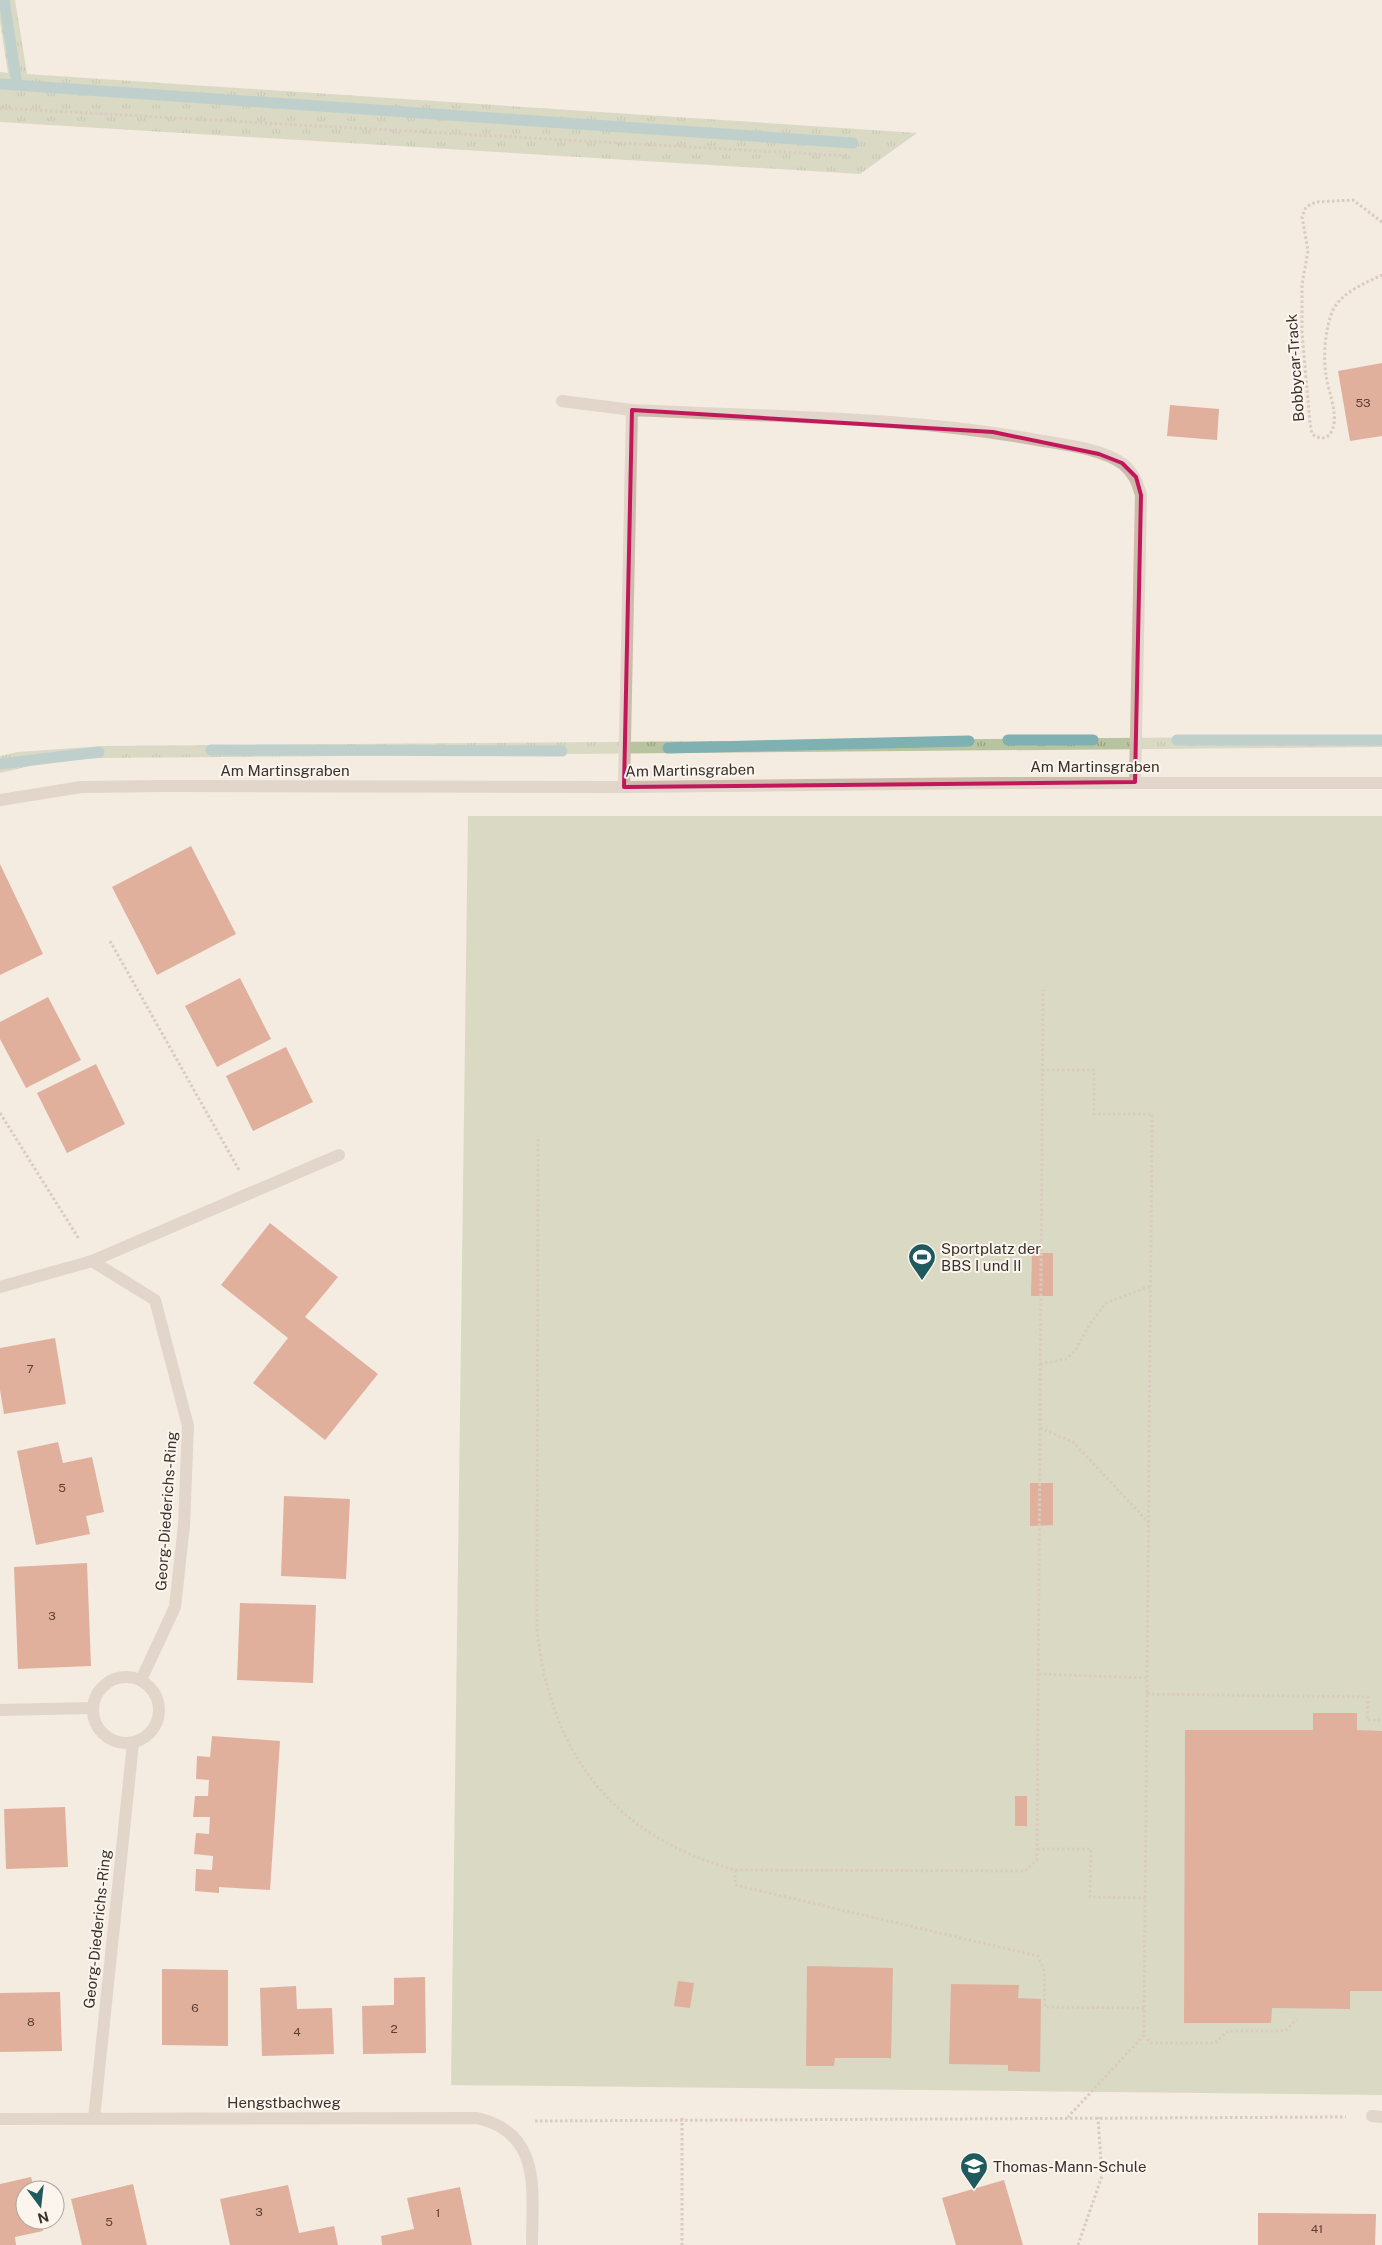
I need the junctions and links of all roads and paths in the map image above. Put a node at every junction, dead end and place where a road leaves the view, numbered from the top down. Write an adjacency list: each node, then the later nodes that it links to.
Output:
1 (0, 108): 2 (path)
2 (850, 156)
3 (1382, 222): 4 (path, Bobbycar-Track)
4 (1382, 275)
5 (562, 402): 6 (street)
6 (632, 410): 7 (street); 9 (street)
7 (1136, 782): 8 (street, Am Martinsgraben); 9 (street, Am Martinsgraben)
8 (1382, 783)
9 (624, 787): 10 (street, Am Martinsgraben)
10 (0, 800)
11 (110, 941): 17 (path)
12 (1043, 990): 13 (path)
13 (1042, 1070): 19 (path); 21 (path)
14 (0, 1113): 18 (path)
15 (538, 1139): 33 (path)
16 (338, 1156): 17 (street)
17 (252, 1192): 18 (street)
18 (92, 1261): 20 (street); 26 (street, Georg-Diederichs-Ring)
19 (1151, 1286): 21 (path); 23 (path)
20 (0, 1287)
21 (1040, 1364): 22 (path)
22 (1040, 1428): 23 (path); 24 (path)
23 (1149, 1523): 25 (path)
24 (1038, 1674): 25 (path); 32 (path)
25 (1148, 1678): 27 (path)
26 (141, 1680): 28 (street); 31 (street)
27 (1147, 1694): 30 (path); 34 (path)
28 (93, 1708): 29 (street); 31 (street)
29 (0, 1710)
30 (1382, 1720)
31 (133, 1742): 43 (street, Georg-Diederichs-Ring)
32 (1037, 1849): 33 (path); 34 (path)
33 (735, 1870): 35 (path)
34 (1145, 1898): 35 (path)
35 (1144, 2008): 37 (path)
36 (1297, 2019): 37 (path)
37 (1144, 2034): 41 (path)
38 (1098, 2117): 39 (path); 41 (path); 47 (path)
39 (1377, 2117)
40 (682, 2118): 41 (path); 44 (path); 46 (path)
41 (1068, 2118)
42 (0, 2119): 43 (street, Hengstbachweg)
43 (94, 2119): 44 (street, Hengstbachweg)
44 (494, 2122): 45 (street, Hengstbachweg)
45 (532, 2245)
46 (682, 2245)
47 (1078, 2245)

